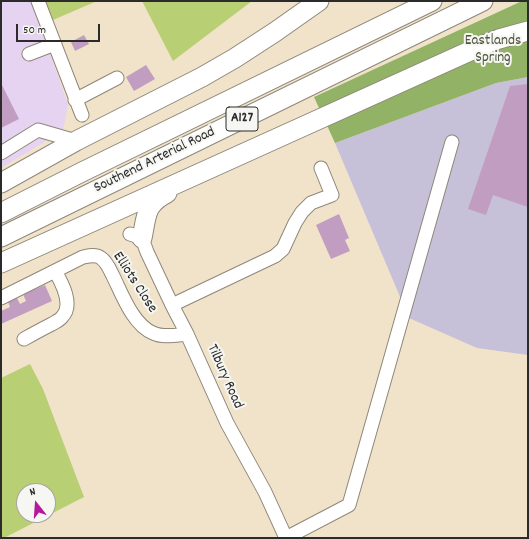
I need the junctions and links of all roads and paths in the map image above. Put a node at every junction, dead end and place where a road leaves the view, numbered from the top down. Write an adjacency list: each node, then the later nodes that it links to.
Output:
1 (38, 1): 6 (street)
2 (319, 1): 11 (highway)
3 (432, 1): 17 (highway, Southend Arterial Road / A127)
4 (483, 1): 19 (highway, Southend Arterial Road / A127)
5 (528, 31): 15 (highway)
6 (55, 44): 7 (street); 9 (street)
7 (29, 54)
8 (117, 78): 9 (street)
9 (75, 100): 10 (street)
10 (82, 115)
11 (76, 141): 13 (street); 16 (highway)
12 (452, 142): 26 (street)
13 (1, 153)
14 (321, 168): 23 (street)
15 (192, 176): 18 (highway); 20 (highway)
16 (1, 183)
17 (1, 213)
18 (136, 236): 23 (street, Tilbury Road)
19 (1, 237)
20 (1, 263)
21 (54, 271): 22 (street, Elliots Close); 24 (street, Elliots Close); 25 (street)
22 (1, 298)
23 (172, 305): 24 (street, Tilbury Road)
24 (187, 334): 26 (street, Tilbury Road)
25 (24, 339)
26 (286, 538)

